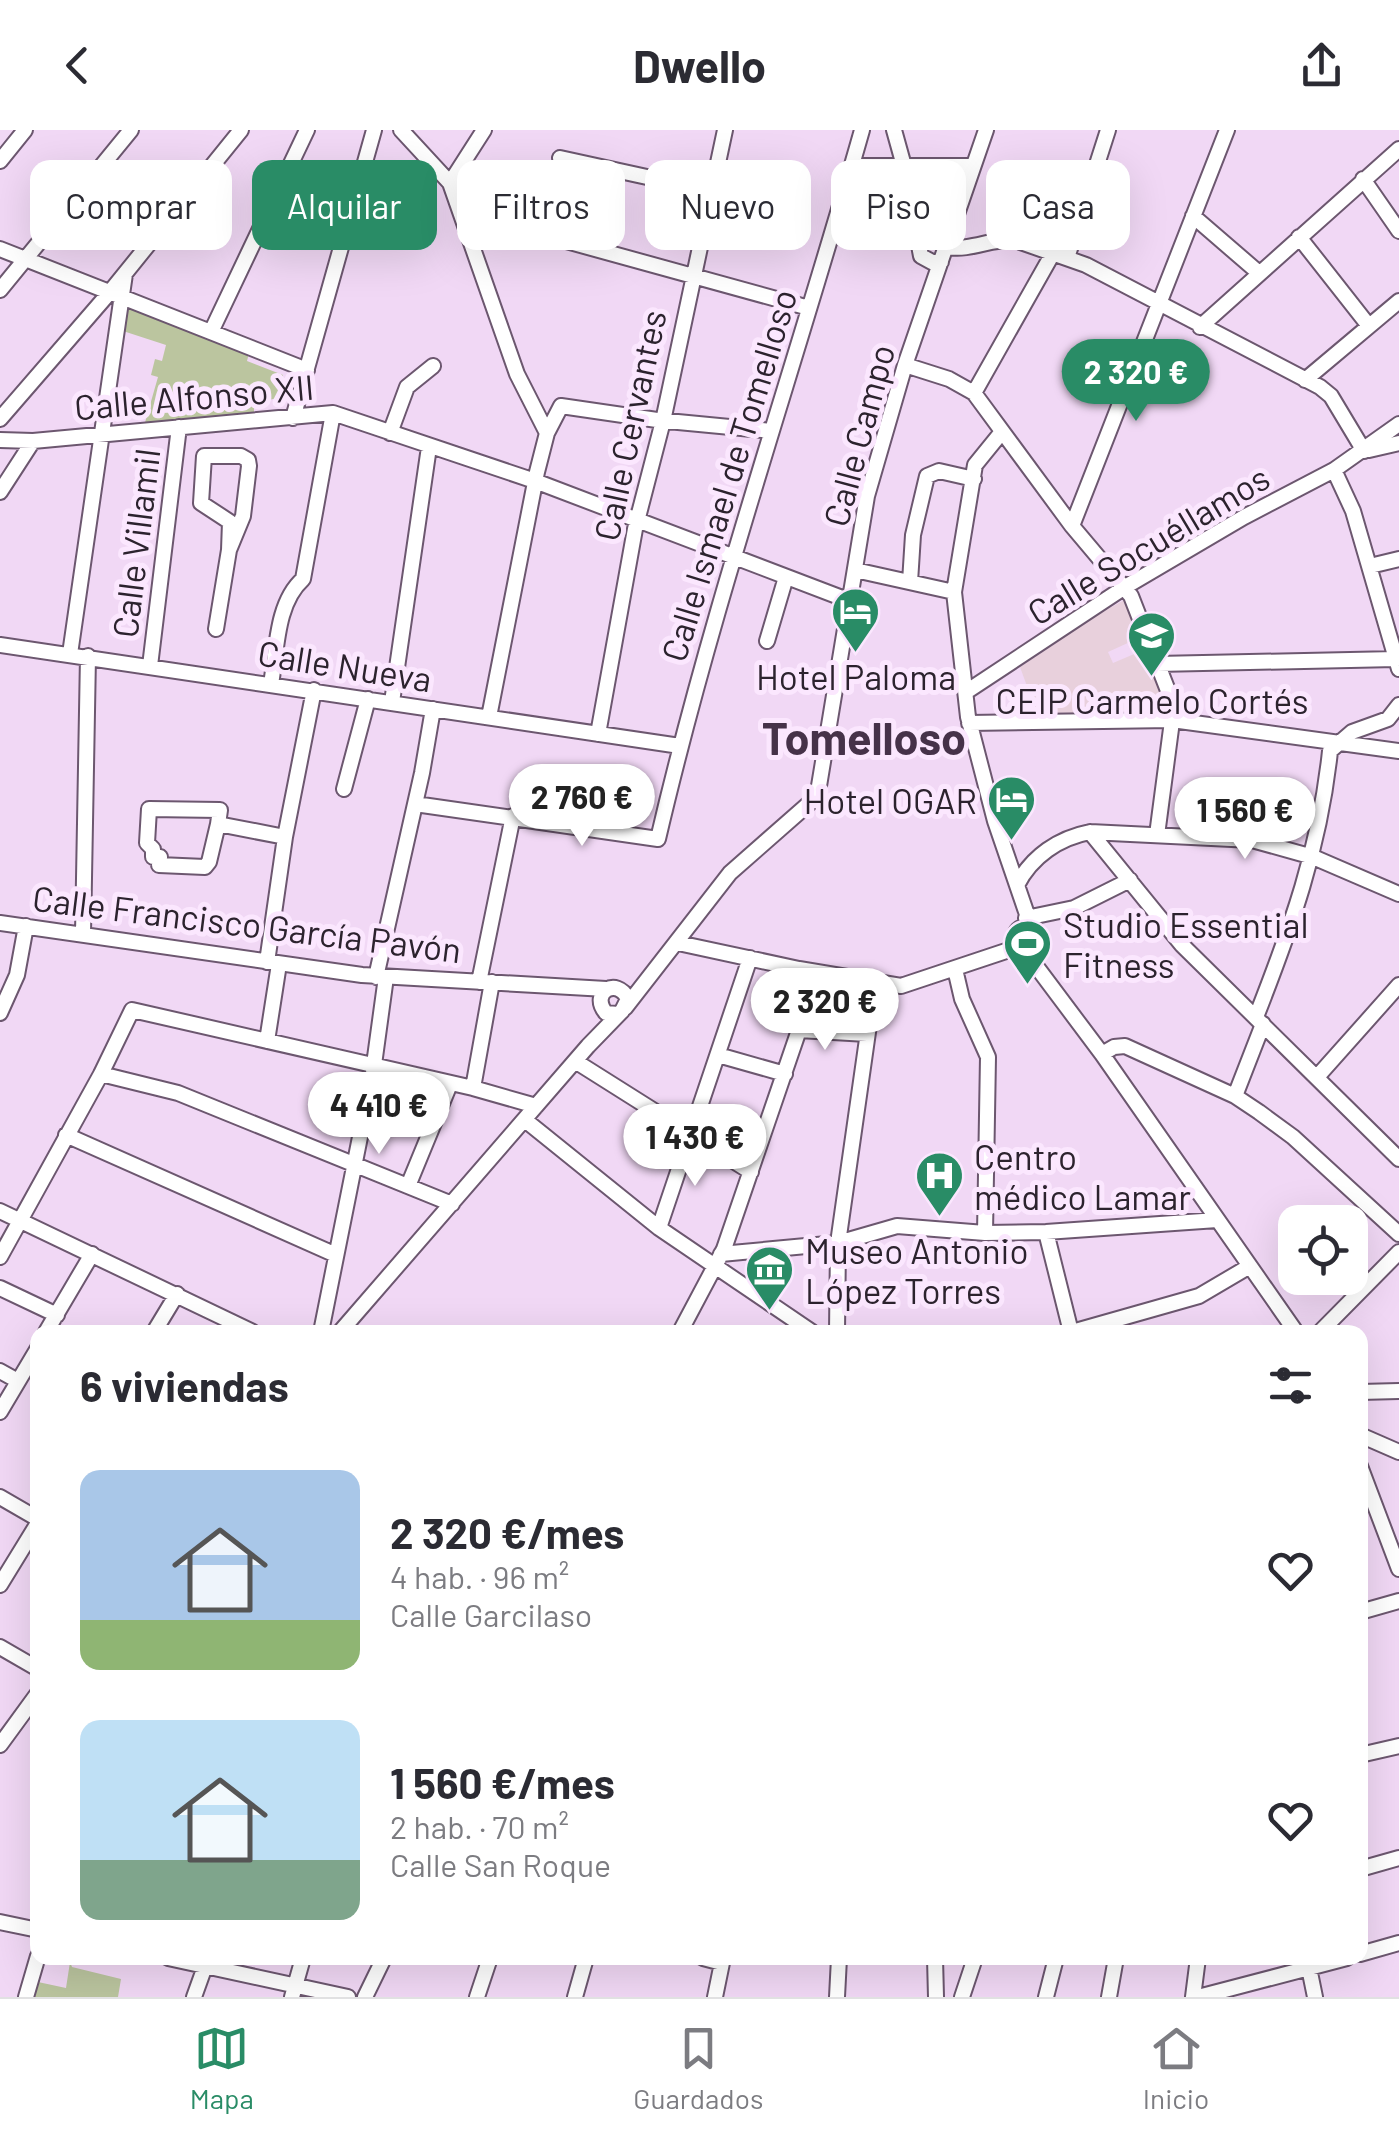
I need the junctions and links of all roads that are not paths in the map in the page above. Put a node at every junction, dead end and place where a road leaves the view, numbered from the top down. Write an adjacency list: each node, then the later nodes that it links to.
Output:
1 (25, 130): 19 (street)
2 (131, 130): 37 (street)
3 (241, 130): 41 (street)
4 (307, 130): 47 (street)
5 (374, 130): 50 (street)
6 (401, 130): 24 (street)
7 (484, 130): 24 (street)
8 (725, 130): 16 (street, Calle Cervantes)
9 (862, 130): 17 (street, Calle Ismael de Tomelloso)
10 (894, 130): 18 (street)
11 (986, 130): 21 (street, Calle Campo)
12 (1108, 130): 36 (street)
13 (1227, 130): 26 (street)
14 (1399, 150): 23 (street)
15 (560, 158): 22 (street)
16 (718, 160)
17 (854, 160)
18 (902, 160)
19 (0, 161)
20 (966, 166): 21 (street)
21 (973, 166): 35 (street, Calle Campo)
22 (645, 177)
23 (1363, 179): 27 (street); 29 (street)
24 (450, 183): 25 (street)
25 (457, 201)
26 (1193, 216): 38 (street); 43 (street)
27 (1399, 231)
28 (831, 235): 44 (street, Calle Ismael de Tomelloso)
29 (1299, 237): 38 (street); 45 (street)
30 (0, 249): 37 (street)
31 (474, 250): 53 (street)
32 (598, 250): 39 (street)
33 (698, 250): 39 (street, Calle Cervantes)
34 (920, 250): 35 (street)
35 (944, 255): 36 (street); 49 (street, Calle Campo)
36 (1060, 255): 43 (street); 52 (street)
37 (25, 259): 40 (street); 41 (street)
38 (1258, 273): 46 (street)
39 (692, 276): 44 (street); 58 (street, Calle Cervantes)
40 (0, 290)
41 (116, 295): 47 (street); 57 (street); 64 (street)
42 (1399, 302): 45 (street)
43 (1159, 305): 46 (street); 78 (street)
44 (809, 308): 61 (street, Calle Ismael de Tomelloso)
45 (1370, 326): 51 (street)
46 (1200, 327): 51 (street)
47 (211, 332): 50 (street)
48 (433, 366): 65 (street)
49 (905, 366): 52 (street); 83 (street, Calle Campo)
50 (307, 370): 56 (street)
51 (1305, 380): 70 (street)
52 (974, 393): 62 (street)
53 (532, 401): 54 (street); 63 (street)
54 (561, 406): 58 (street); 63 (street)
55 (333, 413): 56 (street, Calle Alfonso XII); 65 (street, Calle Alfonso XII); 97 (street)
56 (293, 418): 60 (street, Calle Alfonso XII)
57 (0, 419)
58 (663, 421): 61 (street); 77 (street, Calle Cervantes)
59 (1399, 424): 70 (street, Calle Socuéllamos)
60 (178, 427): 64 (street, Calle Alfonso XII); 71 (street, Calle Villamil)
61 (771, 431): 80 (street, Calle Ismael de Tomelloso)
62 (1001, 432): 74 (street); 78 (street)
63 (547, 433): 75 (street)
64 (101, 434): 67 (street, Calle Alfonso XII); 92 (street)
65 (390, 434): 69 (street, Calle Alfonso XII)
66 (0, 440): 67 (street, Calle Alfonso XII)
67 (33, 441): 76 (street)
68 (1399, 444): 70 (street, Calle Socuéllamos)
69 (429, 447): 75 (street, Calle Alfonso XII); 101 (street)
70 (1364, 451): 73 (street, Calle Socuéllamos)
71 (175, 456): 72 (street); 96 (street, Calle Villamil)
72 (204, 456): 79 (street); 79 (street)
73 (1334, 470): 82 (street); 86 (street, Calle Socuéllamos)
74 (974, 479): 85 (street); 87 (street)
75 (535, 481): 77 (street, Calle Alfonso XII); 104 (street)
76 (0, 492)
77 (638, 521): 80 (street, Calle Alfonso XII); 107 (street, Calle Cervantes)
78 (1072, 526): 86 (street)
79 (230, 550): 89 (street)
80 (733, 557): 84 (street, Calle Alfonso XII); 109 (street, Calle Ismael de Tomelloso)
81 (1399, 558): 82 (street)
82 (1370, 566): 93 (street)
83 (855, 570): 85 (street); 88 (street, Calle Campo)
84 (786, 577): 88 (street, Calle Alfonso XII); 90 (street)
85 (910, 582): 87 (street)
86 (1125, 587): 95 (street); 99 (street, Calle Socuéllamos)
87 (954, 592): 99 (street)
88 (850, 601): 126 (street, Calle Campo)
89 (216, 629)
90 (767, 641)
91 (0, 644): 92 (street, Calle Nueva)
92 (70, 654): 94 (street, Calle Nueva)
93 (1397, 655): 95 (street)
94 (88, 656): 96 (street, Calle Nueva); 125 (street)
95 (1157, 664): 105 (street)
96 (150, 666): 97 (street, Calle Nueva)
97 (271, 684): 98 (street, Calle Nueva)
98 (314, 690): 100 (street, Calle Nueva); 117 (street)
99 (966, 692): 106 (street)
100 (368, 699): 101 (street, Calle Nueva); 111 (street)
101 (392, 702): 103 (street, Calle Nueva)
102 (1399, 705): 108 (street)
103 (433, 709): 104 (street, Calle Nueva); 112 (street)
104 (488, 717): 107 (street, Calle Nueva)
105 (1172, 720): 106 (street); 108 (street); 116 (street)
106 (969, 723): 120 (street)
107 (598, 734): 109 (street, Calle Nueva)
108 (1336, 744): 110 (street); 118 (street)
109 (680, 746): 113 (street, Calle Ismael de Tomelloso)
110 (1399, 751)
111 (344, 789)
112 (414, 804): 113 (street); 132 (street)
113 (513, 816): 133 (street)
114 (218, 824): 114 (street); 117 (street)
115 (1090, 832): 116 (street); 119 (street); 120 (street)
116 (1157, 834): 118 (street)
117 (284, 836): 129 (street)
118 (1313, 857): 121 (street); 141 (street)
119 (1130, 880): 124 (street); 141 (street)
120 (1018, 885): 124 (street)
121 (1399, 894)
122 (0, 922): 123 (street, Calle Francisco García Pavón)
123 (26, 926): 125 (street, Calle Francisco García Pavón); 135 (street)
124 (1031, 928): 127 (street); 138 (street)
125 (83, 934): 129 (street, Calle Francisco García Pavón)
126 (678, 943): 128 (street); 131 (street, Calle Campo)
127 (1020, 946): 130 (street); 138 (street)
128 (750, 958): 134 (street); 145 (street)
129 (273, 963): 132 (street, Calle Francisco García Pavón); 143 (street)
130 (956, 969): 134 (street); 168 (street)
131 (654, 972): 137 (street); 139 (street, Calle Campo)
132 (381, 977): 133 (street, Calle Francisco García Pavón); 147 (street)
133 (486, 982): 137 (street, Calle Francisco García Pavón); 152 (street)
134 (875, 983): 142 (street)
135 (6, 984): 140 (street)
136 (1399, 984): 150 (street)
137 (610, 988): 139 (street); 139 (street)
138 (1051, 988): 144 (street)
139 (622, 1011): 146 (street, Calle Campo)
140 (0, 1013)
141 (1260, 1021): 150 (street); 153 (street)
142 (867, 1034): 149 (street); 170 (street)
143 (267, 1041): 147 (street); 148 (street)
144 (1102, 1054): 153 (street); 164 (street)
145 (718, 1055): 149 (street); 157 (street)
146 (575, 1061): 154 (street, Calle Campo); 157 (street)
147 (374, 1067): 151 (street); 159 (street)
148 (101, 1074): 156 (street); 159 (street)
149 (785, 1074): 160 (street)
150 (1317, 1077): 158 (street)
151 (450, 1084): 152 (street); 161 (street)
152 (473, 1088): 154 (street)
153 (1235, 1096): 169 (street)
154 (536, 1106): 155 (street, Calle Campo)
155 (525, 1120): 162 (street, Calle Campo); 166 (street)
156 (66, 1135): 165 (street); 173 (street)
157 (691, 1136): 160 (street); 166 (street)
158 (1396, 1148)
159 (355, 1164): 161 (street); 173 (street)
160 (751, 1172): 175 (street)
161 (408, 1186): 162 (street)
162 (452, 1204): 184 (street, Calle Campo)
163 (0, 1211): 165 (street)
164 (1217, 1220): 167 (street); 176 (street)
165 (20, 1221): 172 (street); 174 (street)
166 (659, 1228): 175 (street)
167 (1046, 1232): 168 (street); 188 (street)
168 (985, 1233): 170 (street)
169 (1399, 1234)
170 (838, 1243): 175 (street); 187 (street)
171 (1399, 1252): 191 (street)
172 (92, 1254): 178 (street); 179 (street)
173 (336, 1255): 183 (street)
174 (0, 1257)
175 (718, 1260): 185 (street); 186 (street)
176 (1250, 1266): 189 (street); 190 (street)
177 (0, 1288): 179 (street)
178 (177, 1294): 181 (street); 182 (street)
179 (57, 1315): 180 (street)
180 (51, 1325)
181 (158, 1325)
182 (238, 1325)
183 (322, 1325)
184 (346, 1325)
185 (684, 1325)
186 (803, 1325)
187 (837, 1325)
188 (1069, 1325)
189 (1096, 1325)
190 (1291, 1325)
191 (1327, 1325)
192 (30, 1361): 194 (street)
193 (0, 1371): 194 (street)
194 (18, 1381): 197 (street)
195 (1399, 1391): 196 (street)
196 (1368, 1392)
197 (0, 1412)
198 (1368, 1438): 199 (street)
199 (1399, 1452)
200 (1368, 1487): 204 (street)
201 (0, 1497): 202 (street)
202 (30, 1516)
203 (30, 1534): 205 (street)
204 (1399, 1569)
205 (0, 1584)
206 (1399, 1601): 207 (street)
207 (1368, 1608)
208 (0, 1647): 209 (street)
209 (30, 1664)
210 (30, 1705): 211 (street)
211 (0, 1745)
212 (1399, 1746): 213 (street)
213 (1368, 1753)
214 (1399, 1858): 215 (street)
215 (1368, 1868)
216 (0, 1922): 217 (street)
217 (30, 1928)
218 (1399, 1942): 219 (street)
219 (1368, 1952)
220 (35, 1965): 237 (street)
221 (206, 1965): 238 (street)
222 (216, 1965): 236 (street)
223 (301, 1965): 236 (street)
224 (381, 1965): 240 (street)
225 (488, 1965): 241 (street)
226 (584, 1965): 242 (street)
227 (721, 1965): 243 (street)
228 (839, 1965): 244 (street)
229 (935, 1965): 245 (street)
230 (973, 1965): 246 (street)
231 (1054, 1965): 247 (street)
232 (1115, 1965): 248 (street)
233 (1198, 1965): 249 (street)
234 (1301, 1965): 249 (street)
235 (1308, 1965): 250 (street)
236 (294, 1991): 239 (street)
237 (26, 1997)
238 (194, 1997)
239 (348, 1997)
240 (365, 1997)
241 (477, 1997)
242 (575, 1997)
243 (715, 1997)
244 (837, 1997)
245 (936, 1997)
246 (962, 1997)
247 (1046, 1997)
248 (1109, 1997)
249 (1196, 1997)
250 (1315, 1997)

